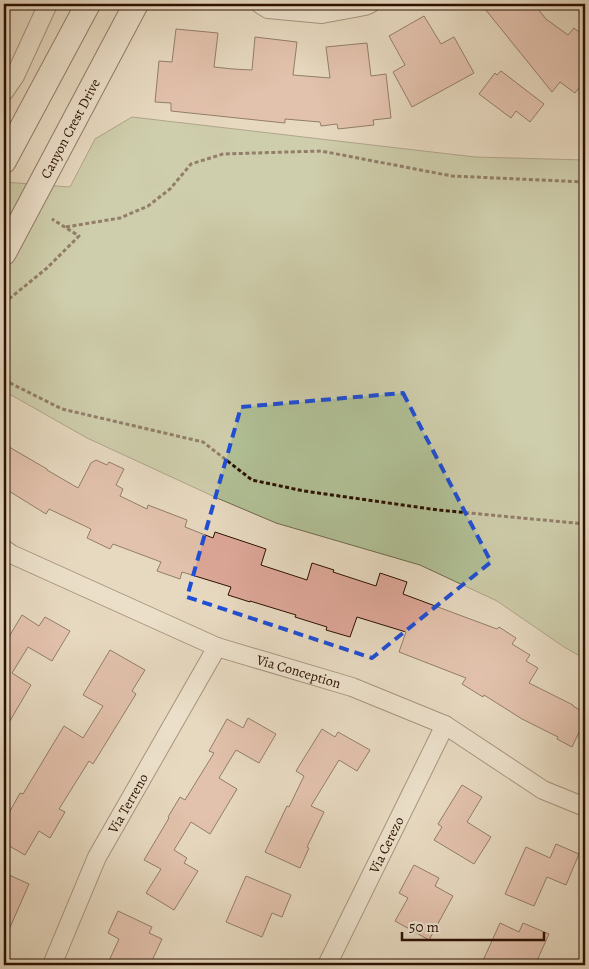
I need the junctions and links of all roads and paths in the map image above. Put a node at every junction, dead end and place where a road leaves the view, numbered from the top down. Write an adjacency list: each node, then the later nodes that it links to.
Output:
1 (48, 4): 6 (street)
2 (88, 4): 7 (main road)
3 (136, 4): 11 (main road, Canyon Crest Drive)
4 (260, 4): 5 (street)
5 (370, 4)
6 (4, 92)
7 (4, 161)
8 (585, 182): 10 (path)
9 (52, 219): 10 (path)
10 (66, 227): 12 (path)
11 (4, 253)
12 (4, 303)
13 (4, 380): 14 (path)
14 (585, 524)
15 (6, 557): 16 (street, Via Conception)
16 (216, 646): 17 (street, Via Conception); 19 (street, Via Terreno)
17 (445, 725): 18 (street, Via Conception); 20 (street, Via Cerezo)
18 (585, 807)
19 (52, 965)
20 (326, 965)

